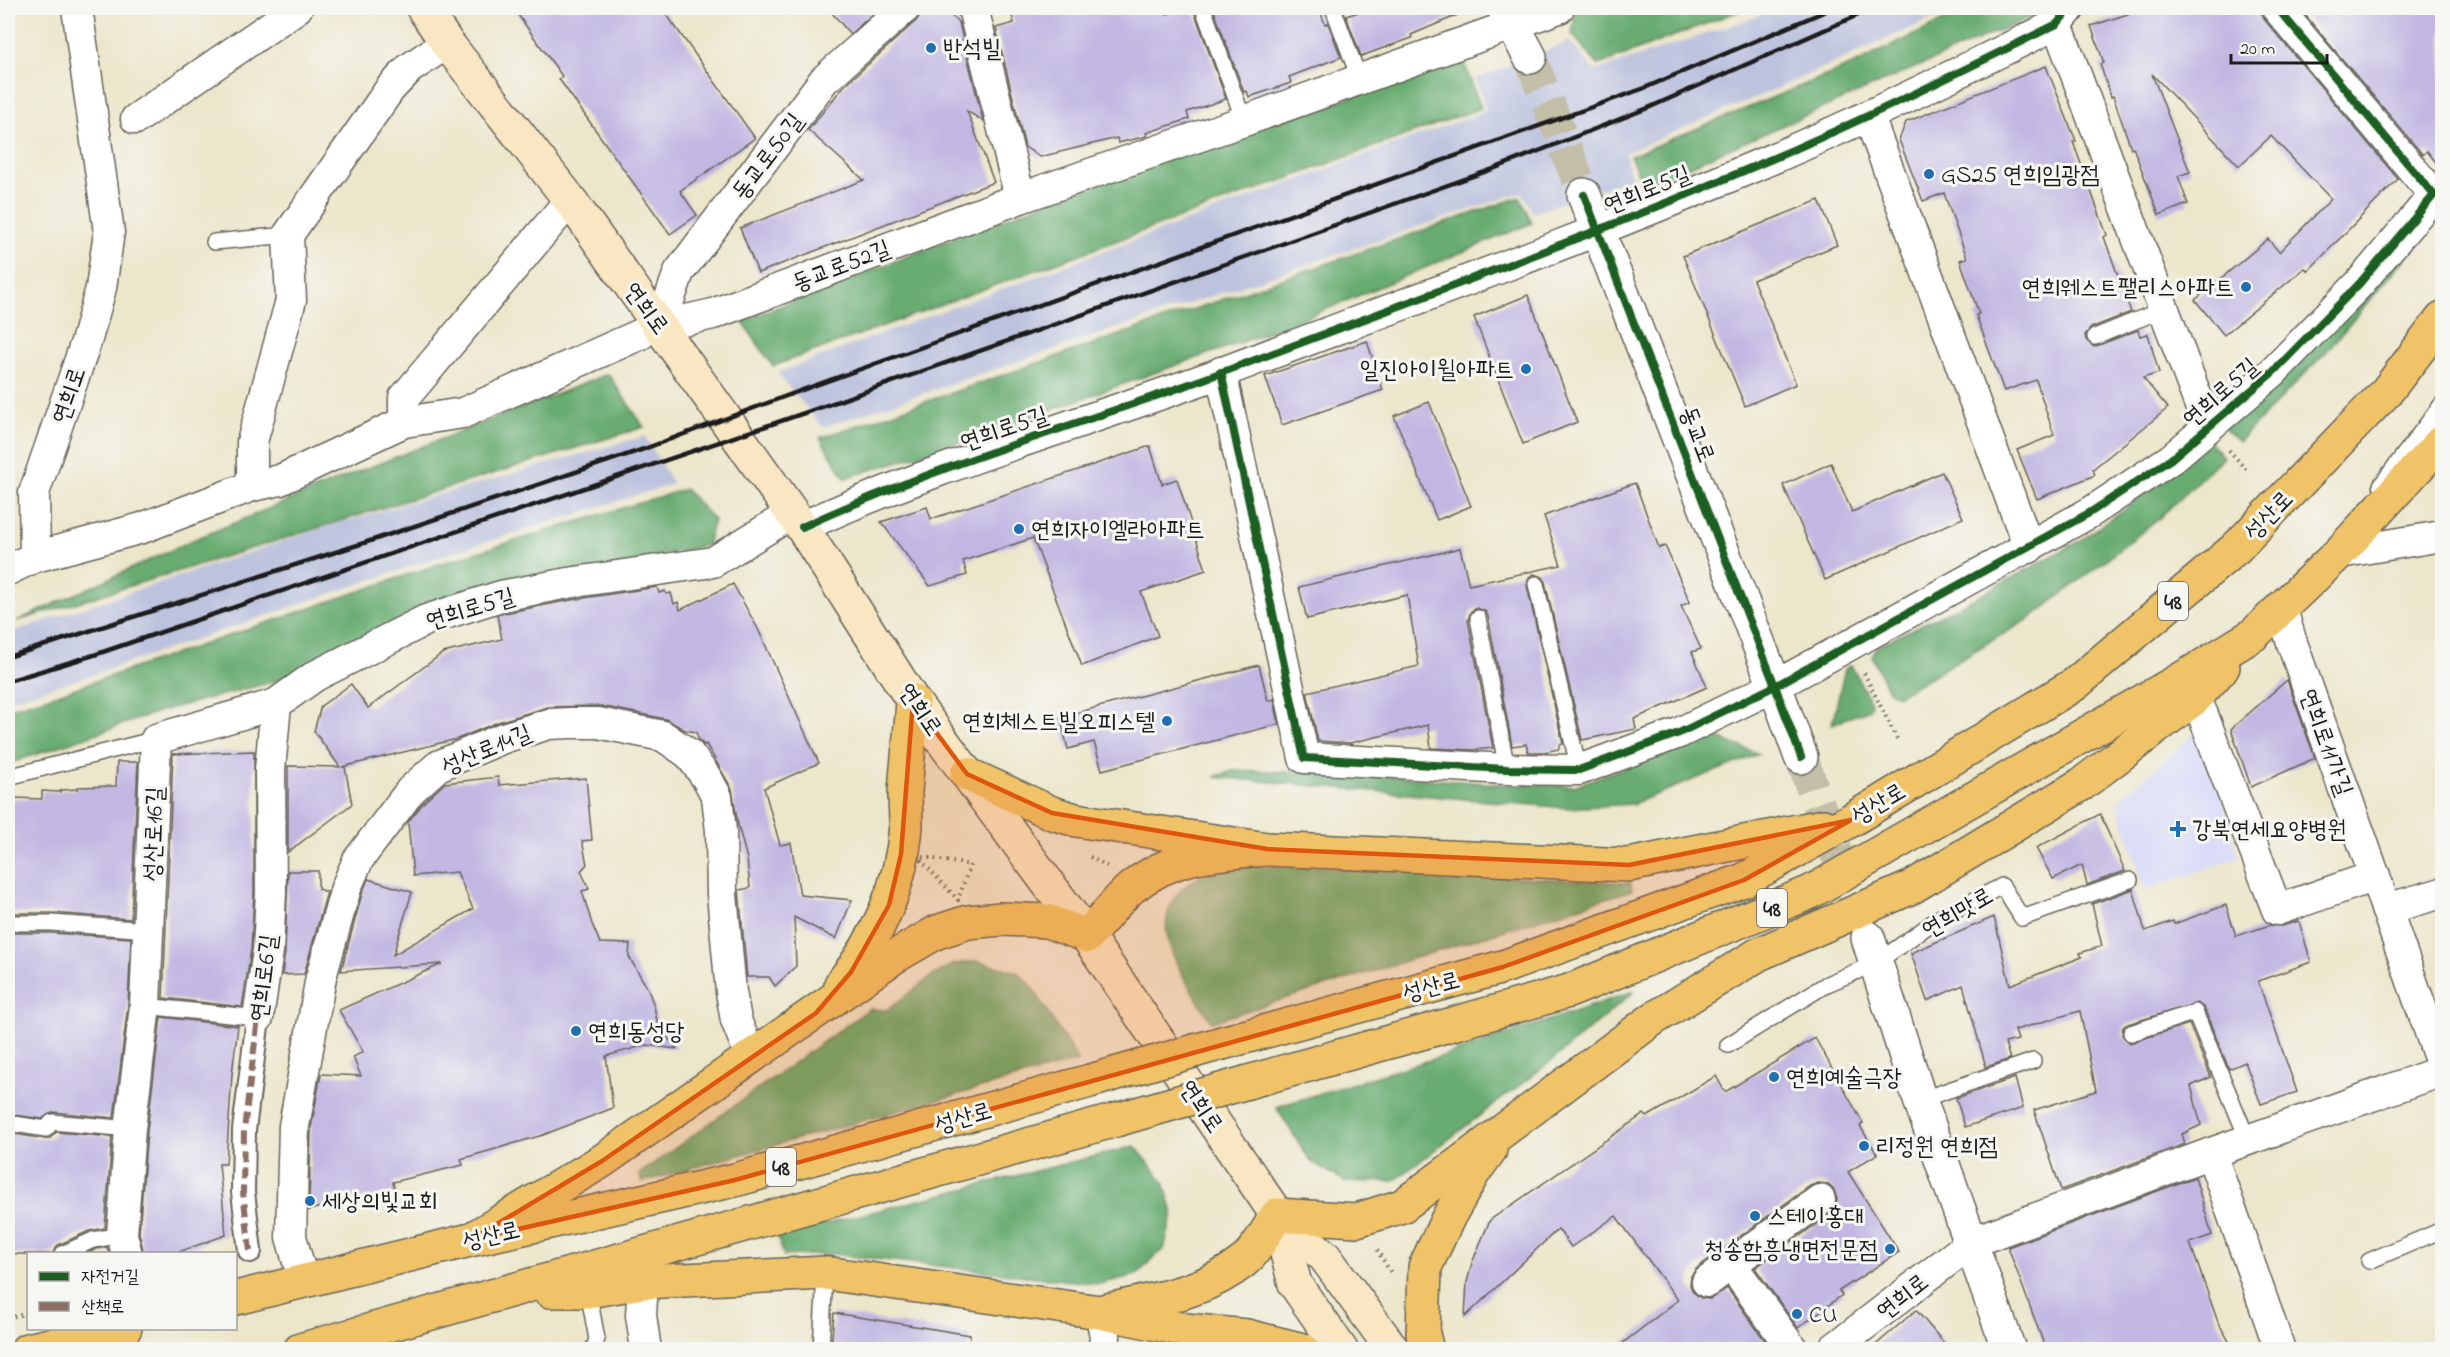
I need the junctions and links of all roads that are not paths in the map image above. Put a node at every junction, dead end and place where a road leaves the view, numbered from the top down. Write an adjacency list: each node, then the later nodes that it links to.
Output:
1 (77, 8): 38 (street, 연희로)
2 (297, 8): 16 (street)
3 (423, 8): 12 (main road, 연희로)
4 (905, 8): 26 (street, 동교로50길)
5 (973, 8): 19 (street)
6 (1203, 8): 17 (lane)
7 (1333, 8): 14 (lane)
8 (1559, 8): 10 (street, 동교로52길)
9 (2277, 8): 31 (street, 연희로5길)
10 (1508, 16): 13 (street); 14 (street, 동교로52길)
11 (2064, 16): 15 (street, 연희로5길); 24 (street, 연희로5길)
12 (447, 43): 20 (main road, 연희로); 22 (street)
13 (1530, 57)
14 (1359, 78): 17 (street, 동교로52길)
15 (1869, 117): 21 (street, 연희로5길); 36 (street)
16 (136, 119)
17 (1244, 121): 19 (street, 동교로52길)
18 (1584, 195): 21 (street, 동교로)
19 (1020, 198): 26 (street, 동교로52길)
20 (570, 200): 26 (main road, 연희로); 30 (street)
21 (1598, 231): 28 (street, 연희로5길); 45 (street, 동교로)
22 (288, 235): 23 (lane); 33 (street)
23 (214, 242)
24 (2164, 309): 27 (lane); 31 (street, 연희로5길)
25 (2442, 319): 55 (main road, 성산로 / 48)
26 (651, 330): 30 (street, 연희로); 34 (main road, 연희로)
27 (2095, 337)
28 (1221, 372): 34 (street, 연희로5길); 51 (street)
29 (2442, 404): 40 (lane)
30 (404, 422): 33 (street, 연희로)
31 (2208, 427): 36 (street, 연희로5길)
32 (2442, 441): 37 (main road, 성산로 / 48)
33 (252, 486): 38 (street, 연희로)
34 (797, 520): 47 (main road, 연희로); 48 (street, 연희로5길)
35 (2442, 536): 37 (street)
36 (2029, 548): 45 (street, 연희로5길)
37 (2339, 553): 40 (main road, 성산로 / 48)
38 (35, 557): 39 (street)
39 (8, 570)
40 (2312, 579): 42 (main road, 성산로 / 48)
41 (1536, 584): 52 (lane)
42 (2282, 609): 44 (main road, 성산로 / 48); 57 (street, 연희로11가길)
43 (1478, 618): 51 (lane)
44 (2253, 635): 46 (main road); 93 (main road, 성산로 / 48, bridge)
45 (1775, 686): 50 (street, 동교로); 52 (street)
46 (2195, 698): 57 (street); 75 (main road)
47 (913, 701): 53 (main road, 연희로); 66 (main road)
48 (276, 704): 49 (street, 연희로5길); 67 (street, 연희로6길)
49 (156, 739): 54 (lane); 62 (street, 성산로16길)
50 (1800, 757)
51 (1507, 769): 52 (street)
52 (1579, 770)
53 (967, 774): 56 (main road); 63 (main road, 연희로)
54 (8, 777)
55 (1851, 820): 56 (main road); 82 (main road, 성산로 / 48, bridge)
56 (1267, 849): 63 (main road)
57 (2375, 876): 60 (street, 연희로11가길)
58 (2130, 880): 64 (lane, 연희맛로)
59 (2442, 893): 60 (street)
60 (2386, 909): 72 (street, 연희로11가길)
61 (8, 923): 62 (lane)
62 (150, 930): 65 (street, 성산로16길)
63 (1087, 936): 66 (main road); 80 (main road, 연희로)
64 (1872, 951): 69 (lane, 연희맛로); 73 (street)
65 (145, 1006): 67 (lane); 76 (street, 성산로16길)
66 (816, 1013): 70 (main road)
67 (258, 1018): 85 (street, 연희로6길)
68 (2131, 1033): 77 (lane)
69 (1728, 1045)
70 (750, 1058): 82 (main road); 90 (street, 성산로14길)
71 (2032, 1061): 73 (lane)
72 (2442, 1069): 77 (street)
73 (1920, 1100): 83 (street)
74 (8, 1123): 76 (lane)
75 (1508, 1125): 80 (main road); 107 (main road)
76 (130, 1129): 84 (street, 성산로16길)
77 (2248, 1140): 78 (street)
78 (2211, 1153): 83 (street); 111 (street)
79 (1820, 1200): 88 (street)
80 (1277, 1215): 96 (main road); 105 (main road, 연희로); 106 (main road, 연희로)
81 (2442, 1230): 87 (lane)
82 (470, 1240): 90 (main road, 성산로 / 48)
83 (1972, 1242): 109 (street, 연희로); 110 (street)
84 (125, 1244): 86 (lane, 성산로16길)
85 (250, 1251)
86 (66, 1252)
87 (2369, 1261)
88 (1731, 1264): 92 (street); 108 (street)
89 (825, 1273): 91 (main road); 96 (main road); 102 (lane)
90 (303, 1279): 95 (main road, 성산로 / 48)
91 (643, 1282): 94 (main road); 101 (street)
92 (1707, 1282)
93 (505, 1291): 94 (main road); 99 (main road, 성산로 / 48)
94 (588, 1291): 100 (lane)
95 (237, 1298)
96 (1100, 1312): 103 (street); 104 (main road)
97 (120, 1330): 98 (main road)
98 (27, 1350)
99 (300, 1350)
100 (593, 1350)
101 (646, 1350)
102 (821, 1350)
103 (1104, 1350)
104 (1303, 1350)
105 (1341, 1350)
106 (1393, 1350)
107 (1427, 1350)
108 (1794, 1350)
109 (1832, 1350)
110 (2009, 1350)
111 (2280, 1350)

